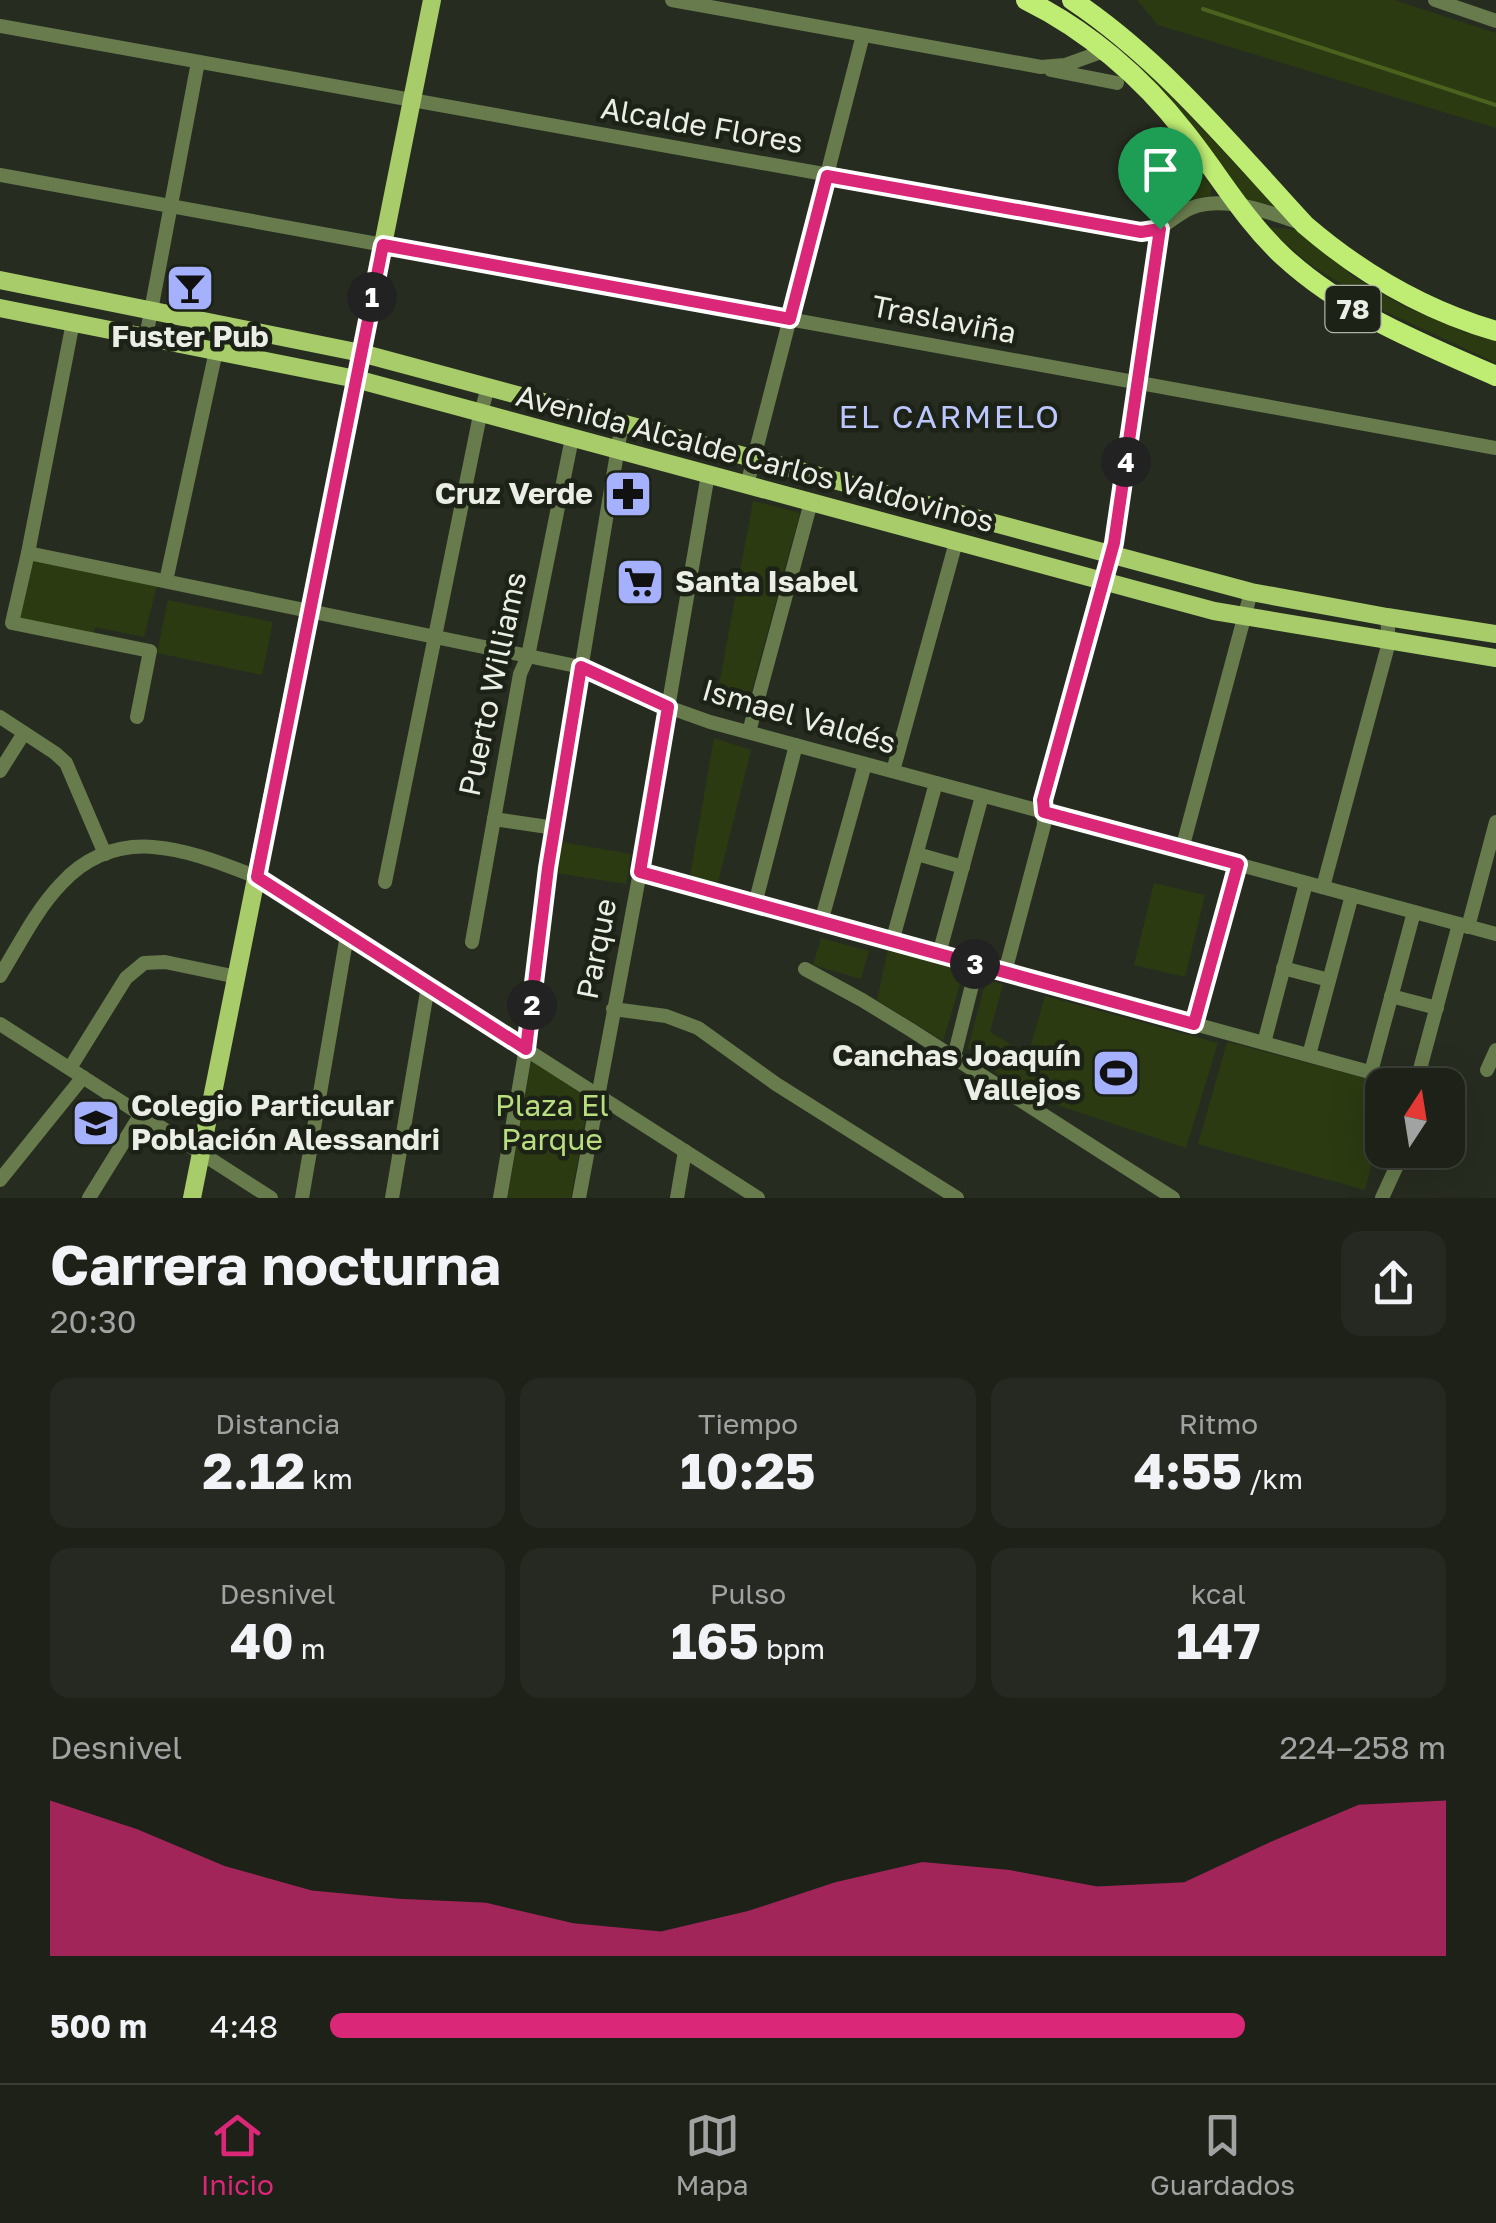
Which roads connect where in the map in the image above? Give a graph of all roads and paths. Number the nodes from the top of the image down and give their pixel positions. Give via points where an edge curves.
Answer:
1 (432, 0) edge
2 (672, 0) edge
3 (1026, 0) edge
4 (1072, 0) edge
5 (1435, 0) edge
6 (1496, 20) edge
7 (0, 26) edge
8 (863, 35) junction
9 (1104, 50) junction
10 (198, 62) junction
11 (1040, 68) junction
12 (1117, 83) dead end
13 (412, 102) junction
14 (1172, 153) dead end
15 (0, 175) edge
16 (827, 176) junction
17 (1236, 204) junction
18 (171, 206) junction
19 (1306, 225) junction
20 (1160, 229) junction
21 (383, 245) junction
22 (0, 280) edge
23 (28, 286) junction
24 (54, 291) junction
25 (0, 308) edge
26 (152, 310) junction
27 (23, 312) junction
28 (51, 318) junction
29 (790, 319) junction
30 (72, 322) junction
31 (242, 329) junction
32 (1496, 331) edge
33 (262, 333) junction
34 (146, 337) junction
35 (224, 353) junction
36 (361, 353) junction
37 (261, 360) junction
38 (1496, 376) edge
39 (356, 379) junction
40 (1138, 384) junction
41 (488, 387) junction
42 (480, 413) junction
43 (622, 423) junction
44 (572, 438) junction
45 (1496, 448) edge
46 (618, 450) junction
47 (755, 459) junction
48 (708, 474) junction
49 (747, 485) junction
50 (878, 492) junction
51 (811, 502) junction
52 (870, 518) junction
53 (990, 522) junction
54 (956, 542) junction
55 (984, 549) junction
56 (28, 553) junction
57 (1111, 554) junction
58 (166, 581) junction
59 (1102, 581) junction
60 (1251, 592) junction
61 (310, 611) junction
62 (1245, 618) junction
63 (1387, 618) junction
64 (1496, 634) edge
65 (436, 637) junction
66 (1388, 642) junction
67 (528, 656) junction
68 (1496, 658) edge
69 (581, 667) junction
70 (668, 707) junction
71 (0, 717) edge
72 (137, 717) dead end
73 (748, 732) junction
74 (24, 733) junction
75 (796, 745) junction
76 (865, 764) junction
77 (0, 771) edge
78 (893, 771) junction
79 (936, 783) junction
80 (982, 796) junction
81 (1044, 812) junction
82 (494, 819) junction
83 (1496, 822) edge
84 (555, 828) junction
85 (1182, 850) junction
86 (105, 854) junction
87 (916, 854) junction
88 (1238, 864) junction
89 (963, 866) junction
90 (640, 872) junction
91 (257, 877) junction
92 (385, 882) dead end
93 (1306, 883) junction
94 (1323, 888) junction
95 (1352, 895) junction
96 (755, 904) junction
97 (1414, 912) junction
98 (821, 922) junction
99 (1464, 926) junction
100 (347, 934) junction
101 (1496, 934) edge
102 (472, 942) dead end
103 (892, 942) junction
104 (939, 954) junction
105 (977, 965) junction
106 (1284, 968) junction
107 (805, 970) dead end
108 (1005, 972) junction
109 (0, 976) edge
110 (236, 977) junction
111 (1330, 980) junction
112 (428, 986) junction
113 (1391, 996) junction
114 (1436, 1008) junction
115 (613, 1009) junction
116 (0, 1024) edge
117 (1194, 1024) junction
118 (1265, 1037) junction
119 (526, 1049) junction
120 (1496, 1050) edge
121 (1310, 1055) junction
122 (954, 1057) junction
123 (1372, 1068) edge
124 (1420, 1068) edge
125 (1365, 1070) edge
126 (1488, 1070) dead end
127 (76, 1073) junction
128 (596, 1094) junction
129 (140, 1114) junction
130 (685, 1151) junction
131 (201, 1154) junction
132 (1396, 1168) edge
133 (0, 1180) edge
134 (89, 1198) edge
135 (192, 1198) edge
136 (270, 1198) edge
137 (302, 1198) edge
138 (392, 1198) edge
139 (500, 1198) edge
140 (579, 1198) edge
141 (677, 1198) edge
142 (758, 1198) edge
143 (957, 1198) edge
144 (1173, 1198) edge
145 (1382, 1198) edge

1 - 13 main road
2 - 8 street
3 - 9 highway, 78
4 - 19 highway, 78 via 1158,68
5 - 6 street
7 - 10 street
8 - 11 street
8 - 16 street
9 - 11 street
9 - 17 highway, 78 via 1167,110
10 - 13 street
10 - 18 street
11 - 12 street
13 - 16 street, Alcalde Flores
13 - 21 main road
14 - 20 street
15 - 18 street, Traslaviña
16 - 20 street, Alcalde Flores via 1141,232
16 - 29 street
17 - 19 street
17 - 20 street via 1192,208
17 - 38 highway, 78 via 1284,258 1347,305
18 - 21 street, Traslaviña
18 - 26 street
19 - 32 highway, 78 via 1388,286
20 - 40 street
21 - 29 street, Traslaviña
21 - 36 main road
22 - 23 main road, Avenida Alcalde Carlos Valdovinos
23 - 24 main road, Avenida Alcalde Carlos Valdovinos
23 - 27 main road via 34,302
24 - 26 main road, Avenida Alcalde Carlos Valdovinos
24 - 28 main road via 44,304
25 - 27 main road, Avenida Alcalde Carlos Valdovinos
26 - 31 main road, Avenida Alcalde Carlos Valdovinos
26 - 34 street
27 - 28 main road, Avenida Alcalde Carlos Valdovinos
28 - 30 main road, Avenida Alcalde Carlos Valdovinos
29 - 40 street, Traslaviña
29 - 47 street
30 - 34 main road, Avenida Alcalde Carlos Valdovinos
30 - 56 street
31 - 33 main road, Avenida Alcalde Carlos Valdovinos
31 - 35 main road via 245,348
33 - 36 main road, Avenida Alcalde Carlos Valdovinos
33 - 37 main road via 252,349
34 - 35 main road, Avenida Alcalde Carlos Valdovinos
35 - 37 main road, Avenida Alcalde Carlos Valdovinos
35 - 58 street
36 - 39 main road
36 - 41 main road, Avenida Alcalde Carlos Valdovinos
37 - 39 main road, Avenida Alcalde Carlos Valdovinos
39 - 42 main road, Avenida Alcalde Carlos Valdovinos
39 - 61 main road
40 - 45 street, Traslaviña
40 - 57 street
41 - 42 street
41 - 43 main road, Avenida Alcalde Carlos Valdovinos
42 - 44 main road, Avenida Alcalde Carlos Valdovinos
42 - 65 street
43 - 46 street
43 - 47 main road, Avenida Alcalde Carlos Valdovinos
44 - 46 main road, Avenida Alcalde Carlos Valdovinos
44 - 67 street, Puerto Williams
46 - 48 main road, Avenida Alcalde Carlos Valdovinos
46 - 69 street
47 - 49 street
47 - 50 main road, Avenida Alcalde Carlos Valdovinos
48 - 49 main road, Avenida Alcalde Carlos Valdovinos
48 - 70 street, Parque
49 - 51 main road, Avenida Alcalde Carlos Valdovinos
50 - 52 main road
50 - 53 main road, Avenida Alcalde Carlos Valdovinos
51 - 52 main road, Avenida Alcalde Carlos Valdovinos
51 - 73 street
52 - 54 main road, Avenida Alcalde Carlos Valdovinos
53 - 55 main road
53 - 57 main road, Avenida Alcalde Carlos Valdovinos
54 - 55 main road, Avenida Alcalde Carlos Valdovinos
54 - 78 street
55 - 59 main road, Avenida Alcalde Carlos Valdovinos
56 - 58 street, Ismael Valdés
56 - 72 street via 12,623 150,651
57 - 59 street
57 - 60 main road, Avenida Alcalde Carlos Valdovinos
58 - 61 street, Ismael Valdés
59 - 62 main road, Avenida Alcalde Carlos Valdovinos
59 - 81 street
60 - 62 street
60 - 63 main road, Avenida Alcalde Carlos Valdovinos
61 - 65 street, Ismael Valdés
61 - 91 main road
62 - 66 main road, Avenida Alcalde Carlos Valdovinos
62 - 85 street
63 - 64 main road, Avenida Alcalde Carlos Valdovinos
63 - 66 street
65 - 67 street, Ismael Valdés
65 - 92 street
66 - 68 main road, Avenida Alcalde Carlos Valdovinos
66 - 94 street
67 - 69 street, Ismael Valdés
67 - 82 street, Puerto Williams
69 - 70 street, Ismael Valdés
69 - 84 street
70 - 73 street, Ismael Valdés
70 - 90 street, Parque
71 - 74 street
73 - 75 street, Ismael Valdés
74 - 77 street
74 - 86 street via 66,763
75 - 76 street, Ismael Valdés
75 - 96 street
76 - 78 street, Ismael Valdés
76 - 98 street
78 - 79 street, Ismael Valdés
79 - 80 street, Ismael Valdés
79 - 87 street
80 - 81 street, Ismael Valdés
80 - 89 street
81 - 85 street, Ismael Valdés
81 - 108 street
82 - 84 street
82 - 102 street, Puerto Williams
83 - 99 street
84 - 119 street
85 - 88 street, Ismael Valdés
86 - 91 street via 136,846 175,848
86 - 109 street via 60,884
87 - 89 street
87 - 103 street
88 - 93 street, Ismael Valdés
88 - 117 street
89 - 104 street
90 - 96 street
90 - 115 street, Parque
91 - 100 street
91 - 110 main road
93 - 94 street, Ismael Valdés
93 - 106 street
94 - 95 street, Ismael Valdés
95 - 97 street, Ismael Valdés
95 - 111 street
96 - 98 street
97 - 99 street, Ismael Valdés
97 - 113 street
98 - 103 street
99 - 101 street, Ismael Valdés
99 - 114 street
100 - 112 street
100 - 137 street
103 - 104 street
104 - 105 street
105 - 108 street
105 - 122 street
106 - 111 street
106 - 118 street
107 - 122 street
108 - 117 street
110 - 127 street via 144,962 126,978
110 - 131 main road
111 - 121 street
112 - 119 street
112 - 138 street
113 - 114 street
113 - 123 street
114 - 124 street
115 - 128 street, Parque
115 - 143 street via 698,1028
116 - 127 street
117 - 118 street
118 - 121 street
119 - 128 street
119 - 139 street
120 - 126 street
121 - 125 street
122 - 144 street
127 - 129 street
127 - 133 street
128 - 130 street
128 - 140 street, Parque
129 - 131 street
129 - 134 street
130 - 141 street
130 - 142 street
131 - 135 main road
131 - 136 street
132 - 145 street

